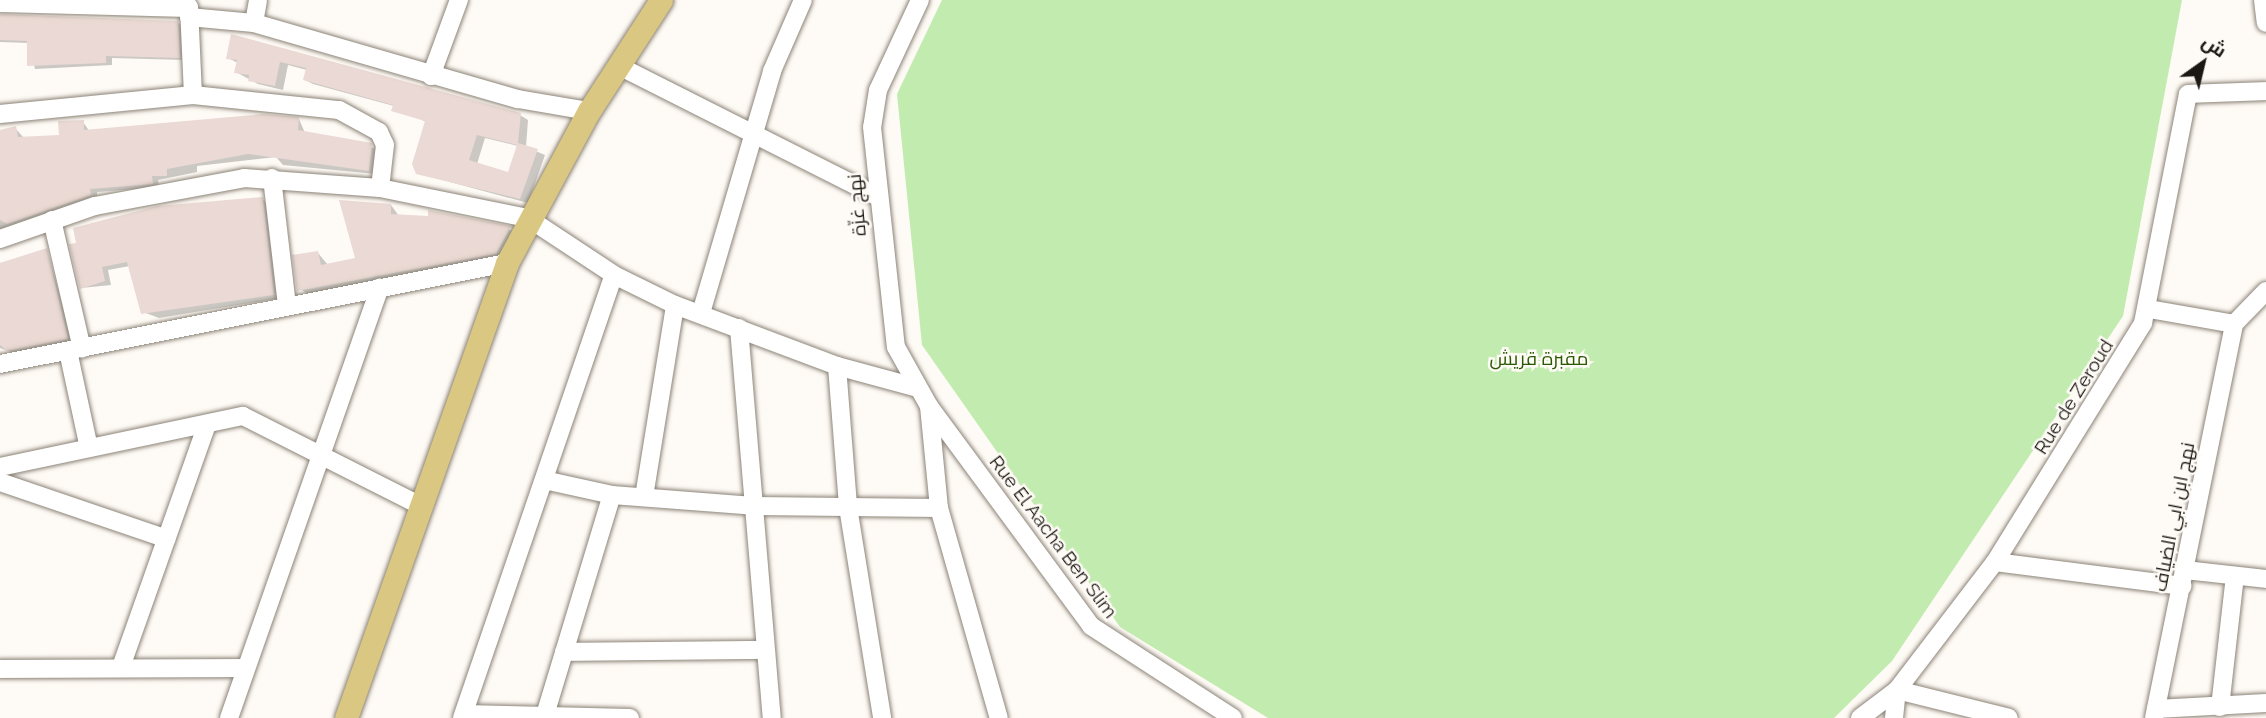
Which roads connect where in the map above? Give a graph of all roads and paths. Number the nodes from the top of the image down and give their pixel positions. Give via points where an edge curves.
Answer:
1 (258, 0) edge
2 (459, 0) edge
3 (661, 0) edge
4 (803, 0) edge
5 (920, 0) edge
6 (2263, 0) edge
7 (0, 3) edge
8 (189, 8) edge
9 (254, 23) junction
10 (2266, 23) edge
11 (619, 66) junction
12 (431, 76) junction
13 (2266, 92) edge
14 (193, 95) junction
15 (589, 111) junction
16 (0, 114) edge
17 (753, 136) junction
18 (272, 178) junction
19 (380, 188) junction
20 (878, 197) junction
21 (528, 218) junction
22 (52, 220) junction
23 (0, 239) edge
24 (507, 263) junction
25 (614, 275) junction
26 (380, 289) junction
27 (2266, 290) edge
28 (675, 304) junction
29 (286, 306) junction
30 (2149, 309) junction
31 (701, 313) junction
32 (2234, 324) junction
33 (739, 328) junction
34 (75, 350) junction
35 (0, 364) edge
36 (837, 366) junction
37 (918, 388) junction
38 (929, 406) junction
39 (206, 427) junction
40 (89, 448) junction
41 (322, 454) junction
42 (0, 467) edge
43 (544, 480) junction
44 (0, 482) edge
45 (612, 495) junction
46 (644, 497) junction
47 (421, 506) junction
48 (754, 506) junction
49 (848, 508) junction
50 (939, 508) junction
51 (167, 539) junction
52 (1995, 562) junction
53 (2235, 576) junction
54 (2183, 578) junction
55 (2266, 579) edge
56 (765, 650) junction
57 (564, 652) junction
58 (121, 667) junction
59 (245, 668) junction
60 (0, 669) edge
61 (1897, 690) junction
62 (2266, 704) edge
63 (2220, 707) junction
64 (2155, 714) edge
65 (545, 715) junction
66 (463, 716) edge
67 (229, 718) edge
68 (346, 718) edge
69 (630, 718) edge
70 (772, 718) edge
71 (882, 718) edge
72 (999, 718) edge
73 (1233, 718) edge
74 (1860, 718) edge
75 (1894, 718) edge
76 (2009, 718) edge

1 - 9 street
2 - 12 street
3 - 11 main road
4 - 17 street
5 - 20 street, نهج غزّة via 873,110
6 - 10 street
7 - 8 street
8 - 9 street
8 - 14 street
9 - 12 street
11 - 15 main road
11 - 17 street
12 - 15 street
13 - 30 street, Rue de Zeroud via 2196,92 2185,101
14 - 16 street
14 - 19 street via 355,115 379,132 385,145
15 - 21 main road
17 - 20 street
17 - 31 street
18 - 19 street
18 - 22 street via 95,206
18 - 29 street
19 - 21 street
20 - 37 street, نهج غزّة via 889,313 897,347
21 - 24 main road
21 - 25 street
22 - 23 street
22 - 34 street
24 - 26 street
24 - 47 main road
25 - 28 street
25 - 43 street
26 - 29 street
26 - 41 street
27 - 32 street
28 - 31 street
28 - 46 street
29 - 34 street
30 - 32 street
30 - 52 street, Rue de Zeroud
31 - 33 street
32 - 54 street, نهج ابن ابي الضياف
33 - 36 street
33 - 48 street
34 - 35 street
34 - 40 street
36 - 37 street
36 - 49 street
37 - 38 street, نهج غزّة
38 - 50 street
38 - 73 street, Rue El Aacha Ben Slim via 1091,626
39 - 40 street
39 - 41 street via 243,416
39 - 51 street
40 - 42 street
41 - 47 street
41 - 59 street
43 - 45 street
43 - 66 street
44 - 51 street
45 - 46 street
45 - 57 street
46 - 48 street
47 - 68 main road
48 - 49 street
48 - 56 street
49 - 50 street
49 - 71 street
50 - 72 street
51 - 58 street
52 - 54 street
52 - 61 street, Rue de Zeroud
53 - 54 street
53 - 55 street
53 - 63 street
54 - 64 street, نهج ابن ابي الضياف
56 - 57 street
56 - 70 street
57 - 65 street
58 - 59 street
58 - 60 street
59 - 67 street
61 - 74 street
61 - 75 street
61 - 76 street
62 - 63 street
63 - 64 street
65 - 66 street
65 - 69 street

